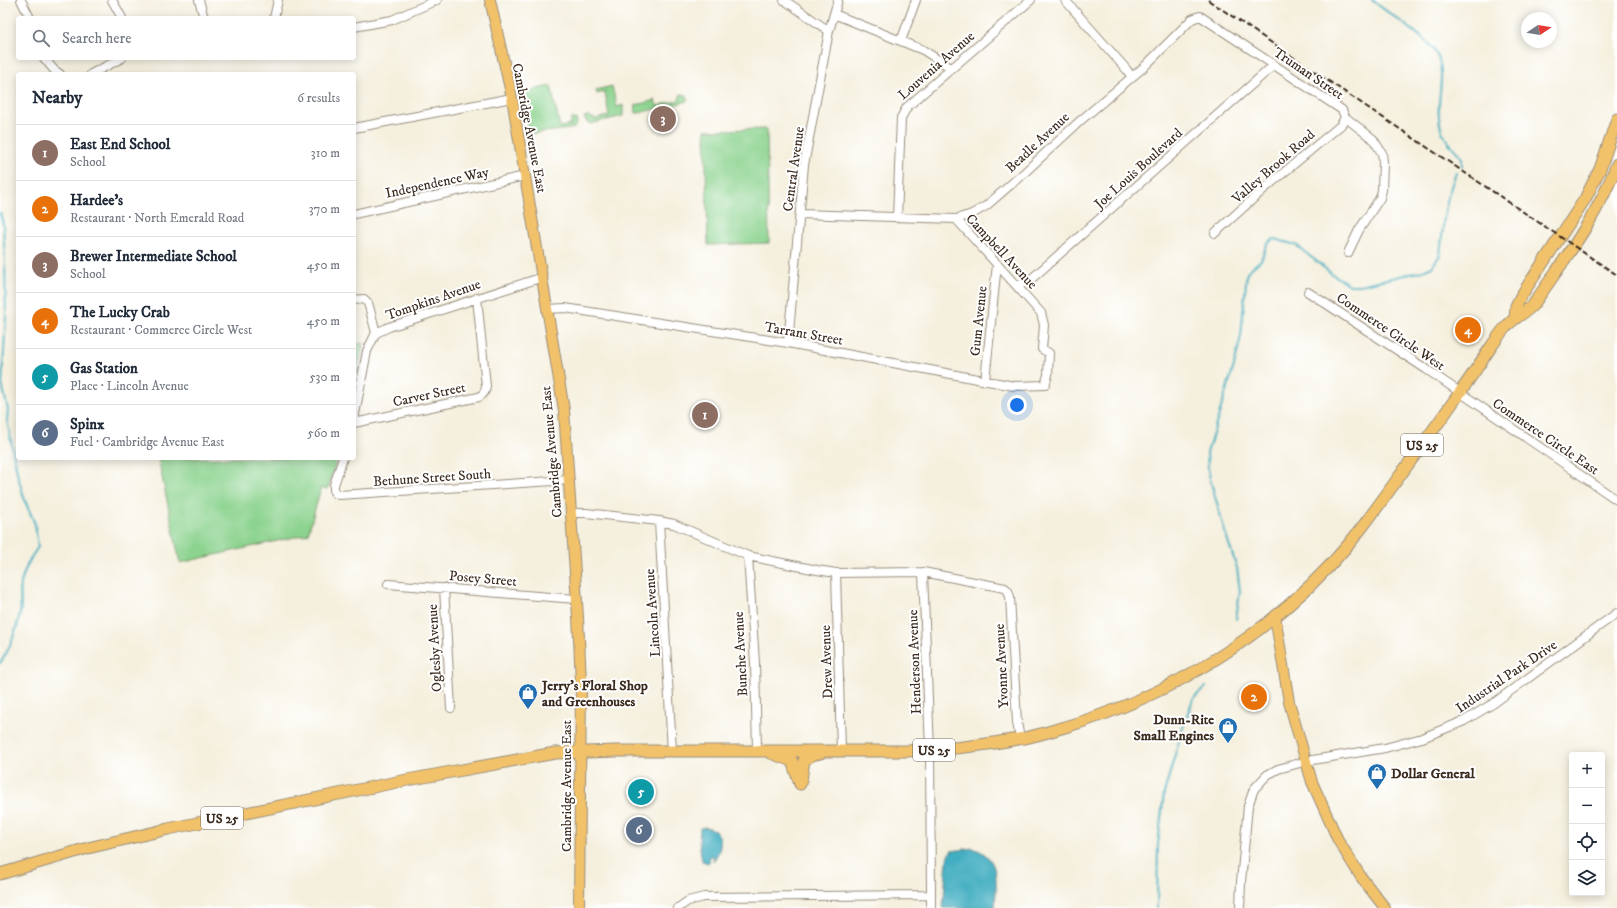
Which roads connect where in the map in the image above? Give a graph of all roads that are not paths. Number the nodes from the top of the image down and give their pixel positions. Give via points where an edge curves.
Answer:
1 (21, 0) edge
2 (112, 0) edge
3 (199, 0) edge
4 (278, 0) edge
5 (437, 0) edge
6 (490, 0) edge
7 (784, 0) edge
8 (838, 0) edge
9 (916, 0) edge
10 (1031, 0) edge
11 (1065, 0) edge
12 (834, 14) junction
13 (29, 16) edge
14 (121, 16) edge
15 (203, 16) edge
16 (274, 16) edge
17 (356, 27) edge
18 (829, 32) junction
19 (901, 41) junction
20 (46, 60) edge
21 (118, 60) edge
22 (1274, 65) junction
23 (952, 68) junction
24 (57, 72) edge
25 (95, 72) edge
26 (1132, 78) junction
27 (512, 98) junction
28 (1345, 117) junction
29 (1617, 119) edge
30 (356, 128) edge
31 (1617, 164) edge
32 (525, 176) junction
33 (1615, 178) edge
34 (356, 214) edge
35 (800, 214) junction
36 (897, 218) junction
37 (956, 219) junction
38 (1215, 233) dead end
39 (1348, 253) dead end
40 (997, 264) junction
41 (543, 277) junction
42 (1017, 286) junction
43 (1308, 292) dead end
44 (477, 298) junction
45 (356, 300) edge
46 (547, 309) junction
47 (1515, 318) junction
48 (376, 333) junction
49 (788, 343) junction
50 (1048, 375) joint
51 (985, 381) junction
52 (1460, 393) junction
53 (356, 409) edge
54 (356, 423) edge
55 (341, 460) edge
56 (569, 480) junction
57 (1617, 500) edge
58 (571, 513) junction
59 (659, 521) junction
60 (748, 556) junction
61 (923, 572) junction
62 (836, 573) junction
63 (388, 584) dead end
64 (444, 588) junction
65 (576, 599) junction
66 (1617, 613) edge
67 (1275, 616) junction
68 (450, 708) dead end
69 (1020, 739) junction
70 (758, 750) junction
71 (839, 750) junction
72 (930, 750) junction
73 (672, 751) junction
74 (581, 752) junction
75 (1307, 761) junction
76 (0, 874) edge
77 (931, 895) junction
78 (580, 908) edge
79 (678, 908) edge
80 (931, 908) edge
81 (1240, 908) edge
82 (1385, 908) edge

1 - 13 street
2 - 14 street
3 - 15 street
4 - 16 street
5 - 17 street via 392,20
6 - 27 main road, Cambridge Avenue East
7 - 18 street
8 - 12 street, Central Avenue
9 - 19 street
10 - 23 street, Louvenia Avenue
11 - 26 street
12 - 18 street, Central Avenue
12 - 19 street
18 - 35 street, Central Avenue via 804,165
19 - 23 street via 928,52
20 - 24 street
21 - 25 street
22 - 26 street, Truman Street via 1203,17 1197,16
22 - 28 street, Truman Street via 1342,110
22 - 42 street, Joe Louis Boulevard via 1030,281
23 - 36 street, Louvenia Avenue via 903,112
26 - 37 street, Beadle Avenue via 986,206
27 - 30 street
27 - 32 main road, Cambridge Avenue East
28 - 38 street, Valley Brook Road via 1341,124
28 - 39 street, Truman Street via 1373,139 1382,153 1383,162 1380,198
29 - 47 highway via 1600,169 1585,199 1521,296 1516,306
31 - 33 highway, US 25
32 - 34 street, Independence Way
32 - 41 main road, Cambridge Avenue East
33 - 47 highway, US 25 via 1570,252 1532,305
35 - 36 street, Campbell Avenue
35 - 49 street, Central Avenue
36 - 37 street, Campbell Avenue
37 - 40 street, Campbell Avenue
40 - 42 street, Campbell Avenue
40 - 51 street, Gum Avenue
41 - 44 street, Tompkins Avenue
41 - 46 main road, Cambridge Avenue East
42 - 50 street, Campbell Avenue via 1043,317 1042,349 1049,353
43 - 52 street, Commerce Circle West
44 - 48 street, Tompkins Avenue
44 - 54 street, Carver Street via 486,386 482,395
45 - 48 street, Tompkins Avenue via 364,299 368,303
46 - 49 street, Tarrant Street via 565,308
46 - 56 main road, Cambridge Avenue East via 564,410
47 - 52 highway, US 25 via 1505,327
48 - 53 street via 368,351
49 - 51 street, Tarrant Street
50 - 51 street, Tarrant Street via 1045,385 1014,386
52 - 57 street, Commerce Circle East
52 - 67 highway, US 25 via 1348,545
55 - 56 street, Bethune Street South via 334,489 339,496
56 - 58 main road, Cambridge Avenue East
58 - 59 street
58 - 65 main road, Cambridge Avenue East
59 - 60 street via 686,528
59 - 73 street, Lincoln Avenue
60 - 62 street
60 - 70 street, Bunche Avenue
61 - 62 street
61 - 69 street, Yvonne Avenue via 1001,587 1008,591
61 - 72 street, Henderson Avenue
62 - 71 street, Drew Avenue
63 - 64 street, Posey Street
64 - 65 street, Posey Street
64 - 68 street, Oglesby Avenue
65 - 74 main road, Cambridge Avenue East
66 - 75 street, Industrial Park Drive via 1494,703 1464,721 1406,743
67 - 69 highway, US 25 via 1216,659 1148,696 1078,723
67 - 75 main road via 1289,702
69 - 72 highway, US 25
70 - 71 highway, US 25
70 - 71 highway via 792,761 800,784 804,760 812,755
70 - 73 highway, US 25
71 - 72 highway, US 25
72 - 77 street, Henderson Avenue
73 - 74 highway, US 25
74 - 76 highway, US 25 via 555,753 402,781 168,829 88,848
74 - 78 main road, Cambridge Avenue East
75 - 81 street, Industrial Park Drive via 1278,769 1267,775 1258,783 1251,795
75 - 82 main road via 1312,782 1338,840 1361,877
77 - 79 street via 704,897 688,901
77 - 80 street, Henderson Avenue

